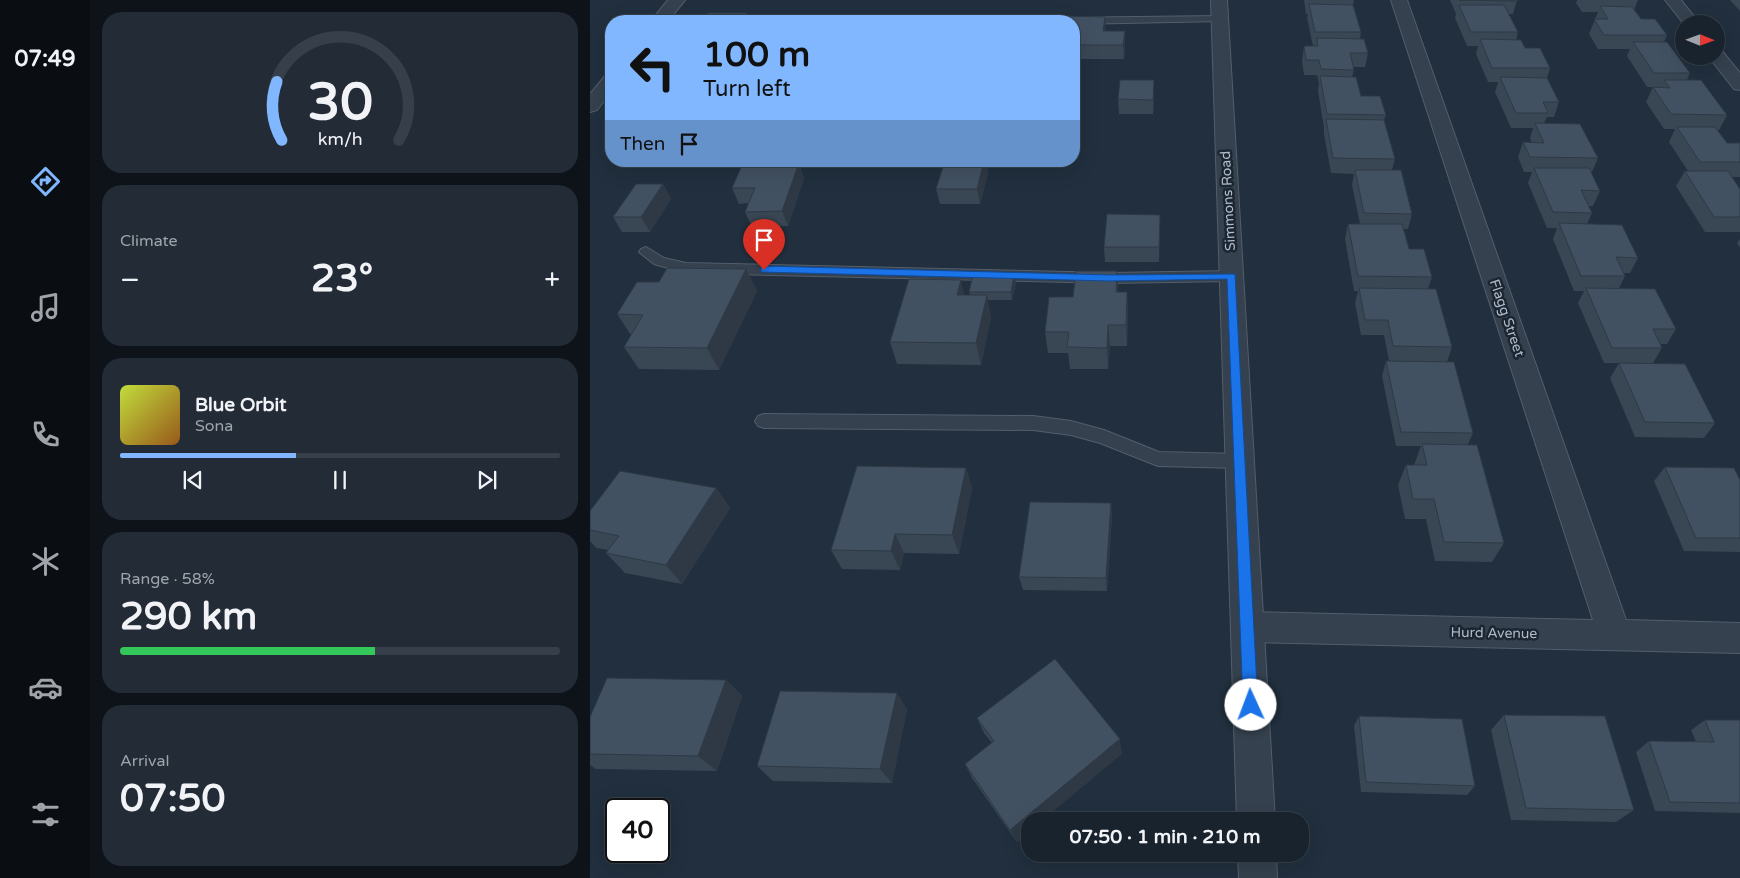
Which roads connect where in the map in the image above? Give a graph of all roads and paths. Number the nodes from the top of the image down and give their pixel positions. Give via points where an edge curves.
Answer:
1 (677, 0) edge
2 (1399, 0) edge
3 (1673, 0) edge
4 (1220, 9) edge
5 (664, 15) edge
6 (1685, 15) edge
7 (1080, 19) edge
8 (1724, 65) edge
9 (1740, 85) edge
10 (605, 87) edge
11 (590, 106) edge
12 (646, 252) dead end
13 (1232, 276) junction
14 (764, 421) dead end
15 (1240, 461) junction
16 (1247, 627) junction
17 (1615, 636) junction
18 (1740, 638) edge
19 (1256, 812) edge
20 (1257, 862) edge
21 (1258, 878) edge

1 - 5 street
2 - 17 street, Flagg Street
3 - 6 street
4 - 7 lane
4 - 13 street, Simmons Road
8 - 9 street
10 - 11 street
12 - 13 lane via 660,261 686,268 1110,278
13 - 15 street, Simmons Road
14 - 15 lane via 1033,423 1071,428 1158,459
15 - 16 street, Simmons Road
16 - 17 street, Hurd Avenue
16 - 19 street, Simmons Road
17 - 18 street, Hurd Avenue
20 - 21 street

